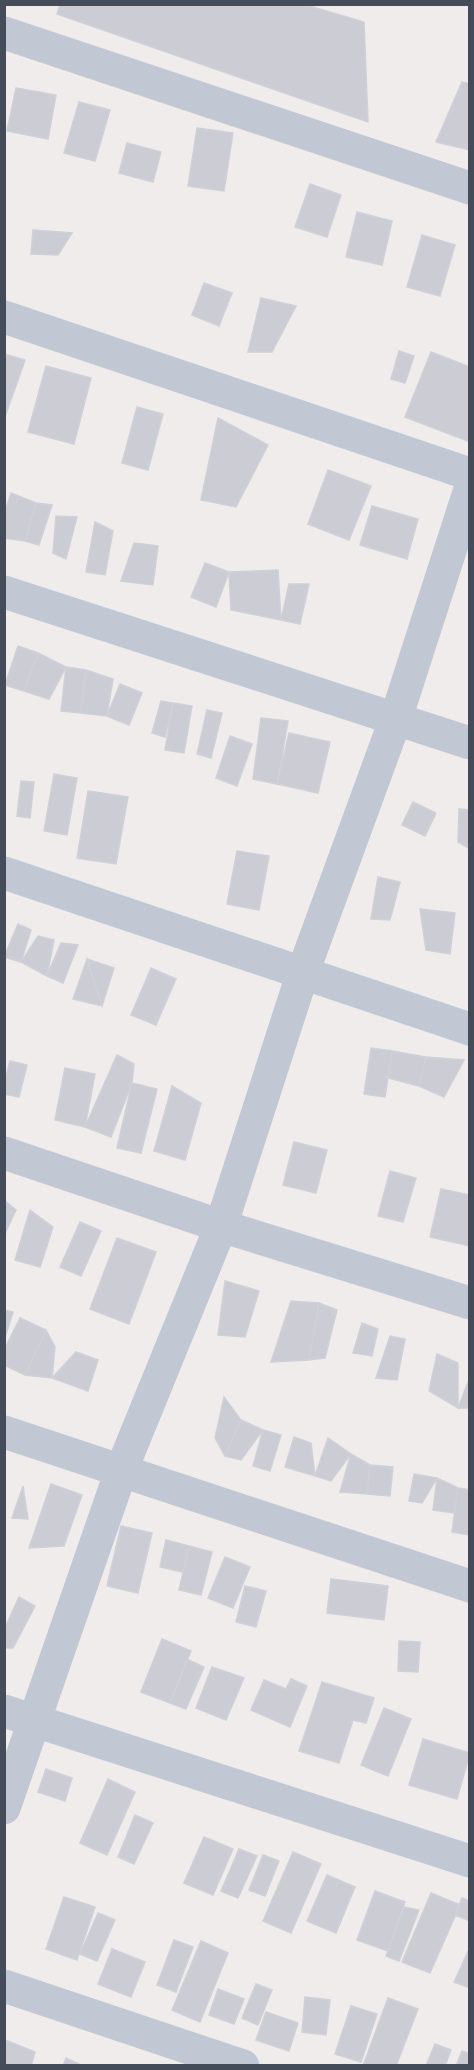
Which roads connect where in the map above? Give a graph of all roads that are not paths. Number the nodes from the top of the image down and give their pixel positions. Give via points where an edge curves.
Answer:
1 (4, 33) edge
2 (470, 188) edge
3 (4, 317) edge
4 (470, 474) edge
5 (470, 489) edge
6 (4, 592) edge
7 (396, 718) junction
8 (470, 743) edge
9 (4, 873) edge
10 (303, 972) junction
11 (470, 1029) edge
12 (4, 1153) edge
13 (221, 1226) junction
14 (470, 1303) edge
15 (4, 1432) edge
16 (121, 1471) junction
17 (470, 1586) edge
18 (4, 1711) edge
19 (35, 1721) junction
20 (4, 1808) edge
21 (470, 1861) edge
22 (4, 1986) edge
23 (243, 2066) edge

1 - 2 street
3 - 4 street
5 - 7 street
6 - 7 street
7 - 8 street
7 - 10 street
9 - 10 street
10 - 11 street
10 - 13 street
12 - 13 street
13 - 14 street
13 - 16 street
15 - 16 street
16 - 17 street
16 - 19 street
18 - 19 street
19 - 20 street
19 - 21 street
22 - 23 street

